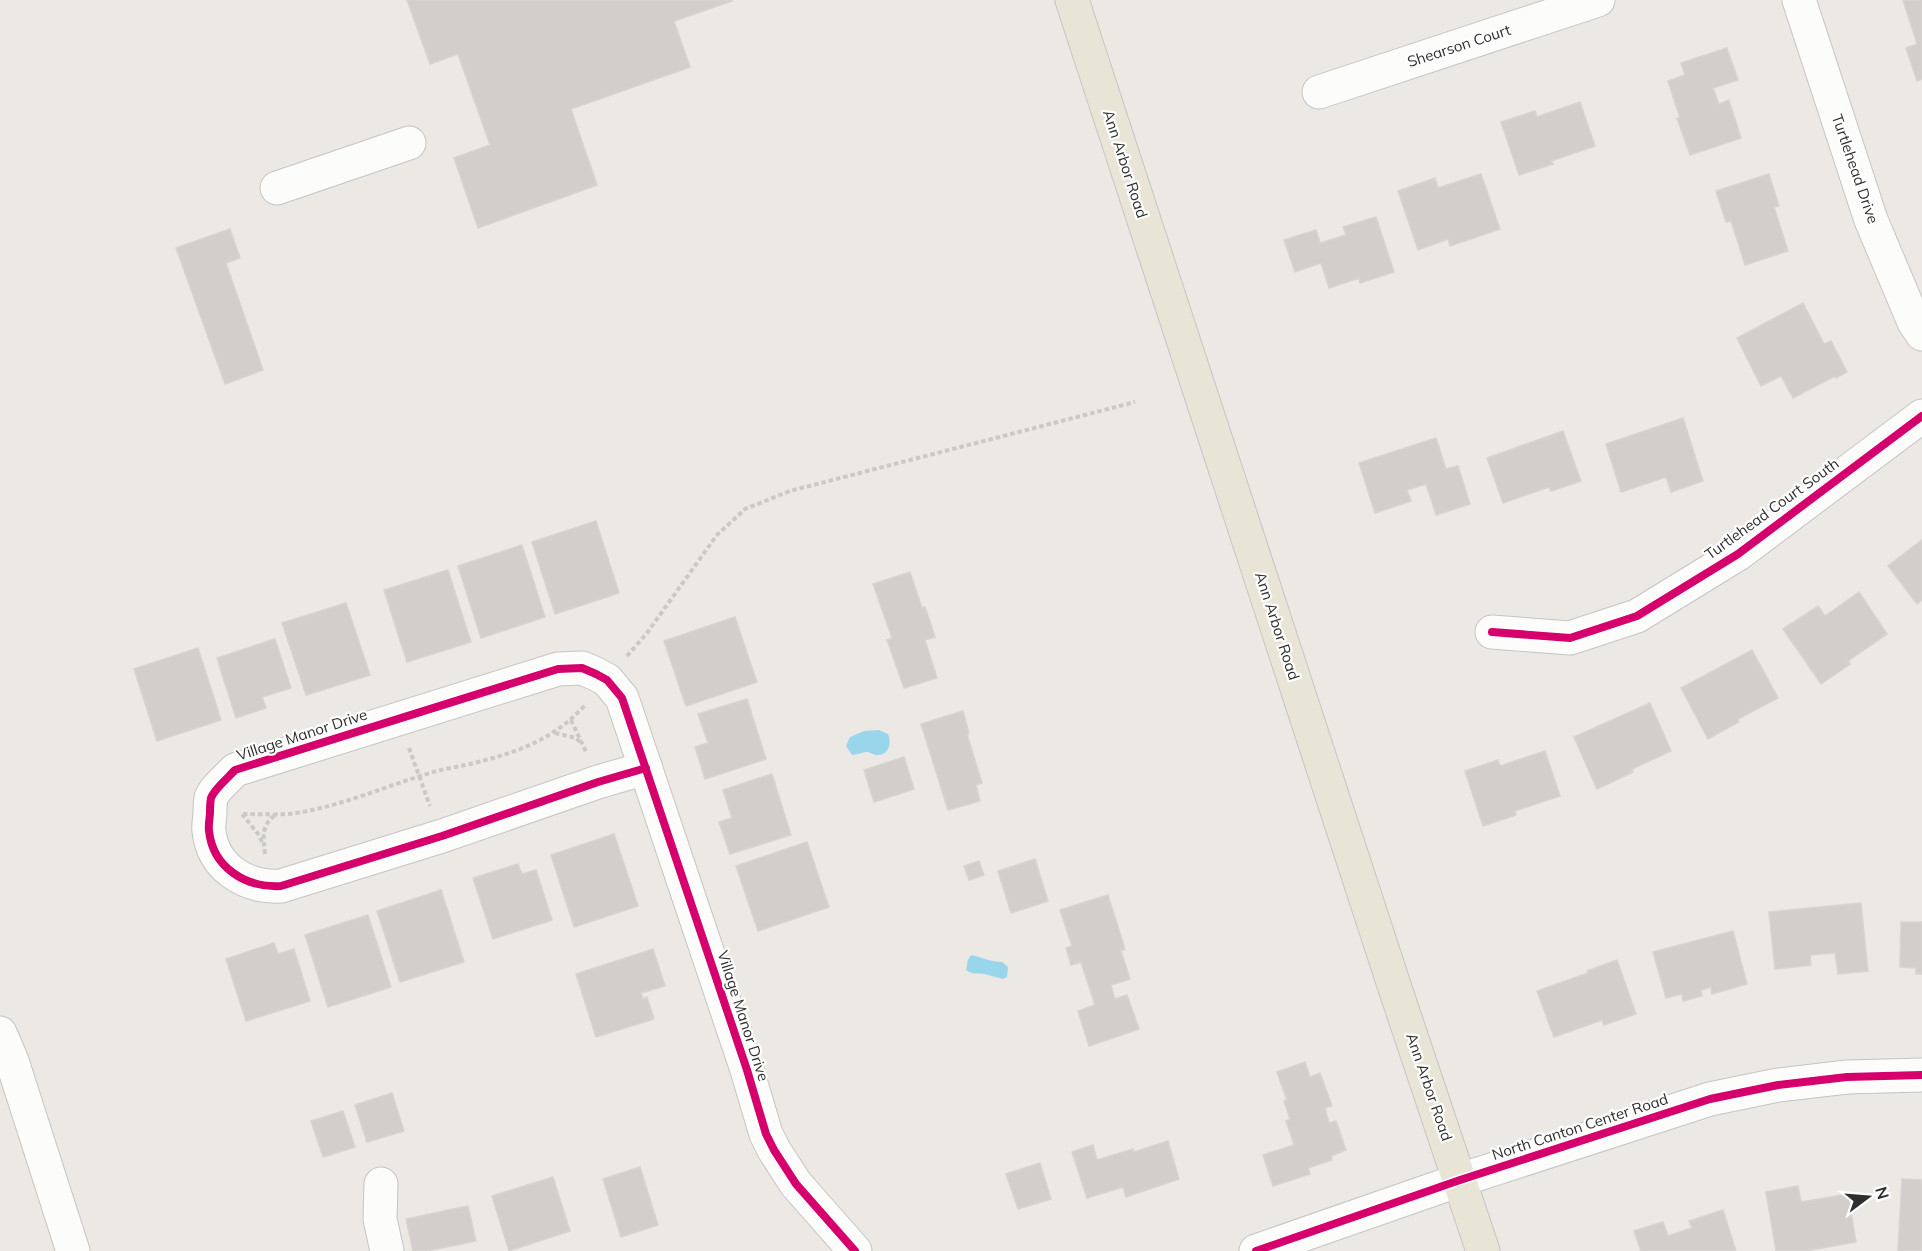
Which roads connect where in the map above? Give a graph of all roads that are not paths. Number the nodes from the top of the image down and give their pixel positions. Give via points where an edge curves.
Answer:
1 (1072, 0) edge
2 (1598, 0) edge
3 (1799, 0) edge
4 (1319, 92) dead end
5 (409, 143) dead end
6 (276, 188) dead end
7 (1922, 334) edge
8 (1922, 416) edge
9 (1492, 632) dead end
10 (646, 768) junction
11 (0, 1033) edge
12 (1922, 1075) edge
13 (1460, 1180) junction
14 (381, 1184) dead end
15 (72, 1251) edge
16 (387, 1251) edge
17 (855, 1251) edge
18 (1256, 1251) edge
19 (1483, 1251) edge

1 - 13 main road, Ann Arbor Road
2 - 4 street, Shearson Court
3 - 7 street, Turtlehead Drive via 1871,220
5 - 6 street
8 - 9 street, Turtlehead Court South via 1738,554 1637,616 1570,638
10 - 10 street, Village Manor Drive via 615,688 596,674 569,667 235,770 211,796 209,830 220,861 232,873 247,882 281,886
10 - 17 street, Village Manor Drive via 766,1134 796,1185
11 - 15 street
12 - 13 street, North Canton Center Road via 1847,1077 1778,1085 1710,1099
13 - 18 street, North Canton Center Road
13 - 19 main road, Ann Arbor Road
14 - 16 street via 380,1219

